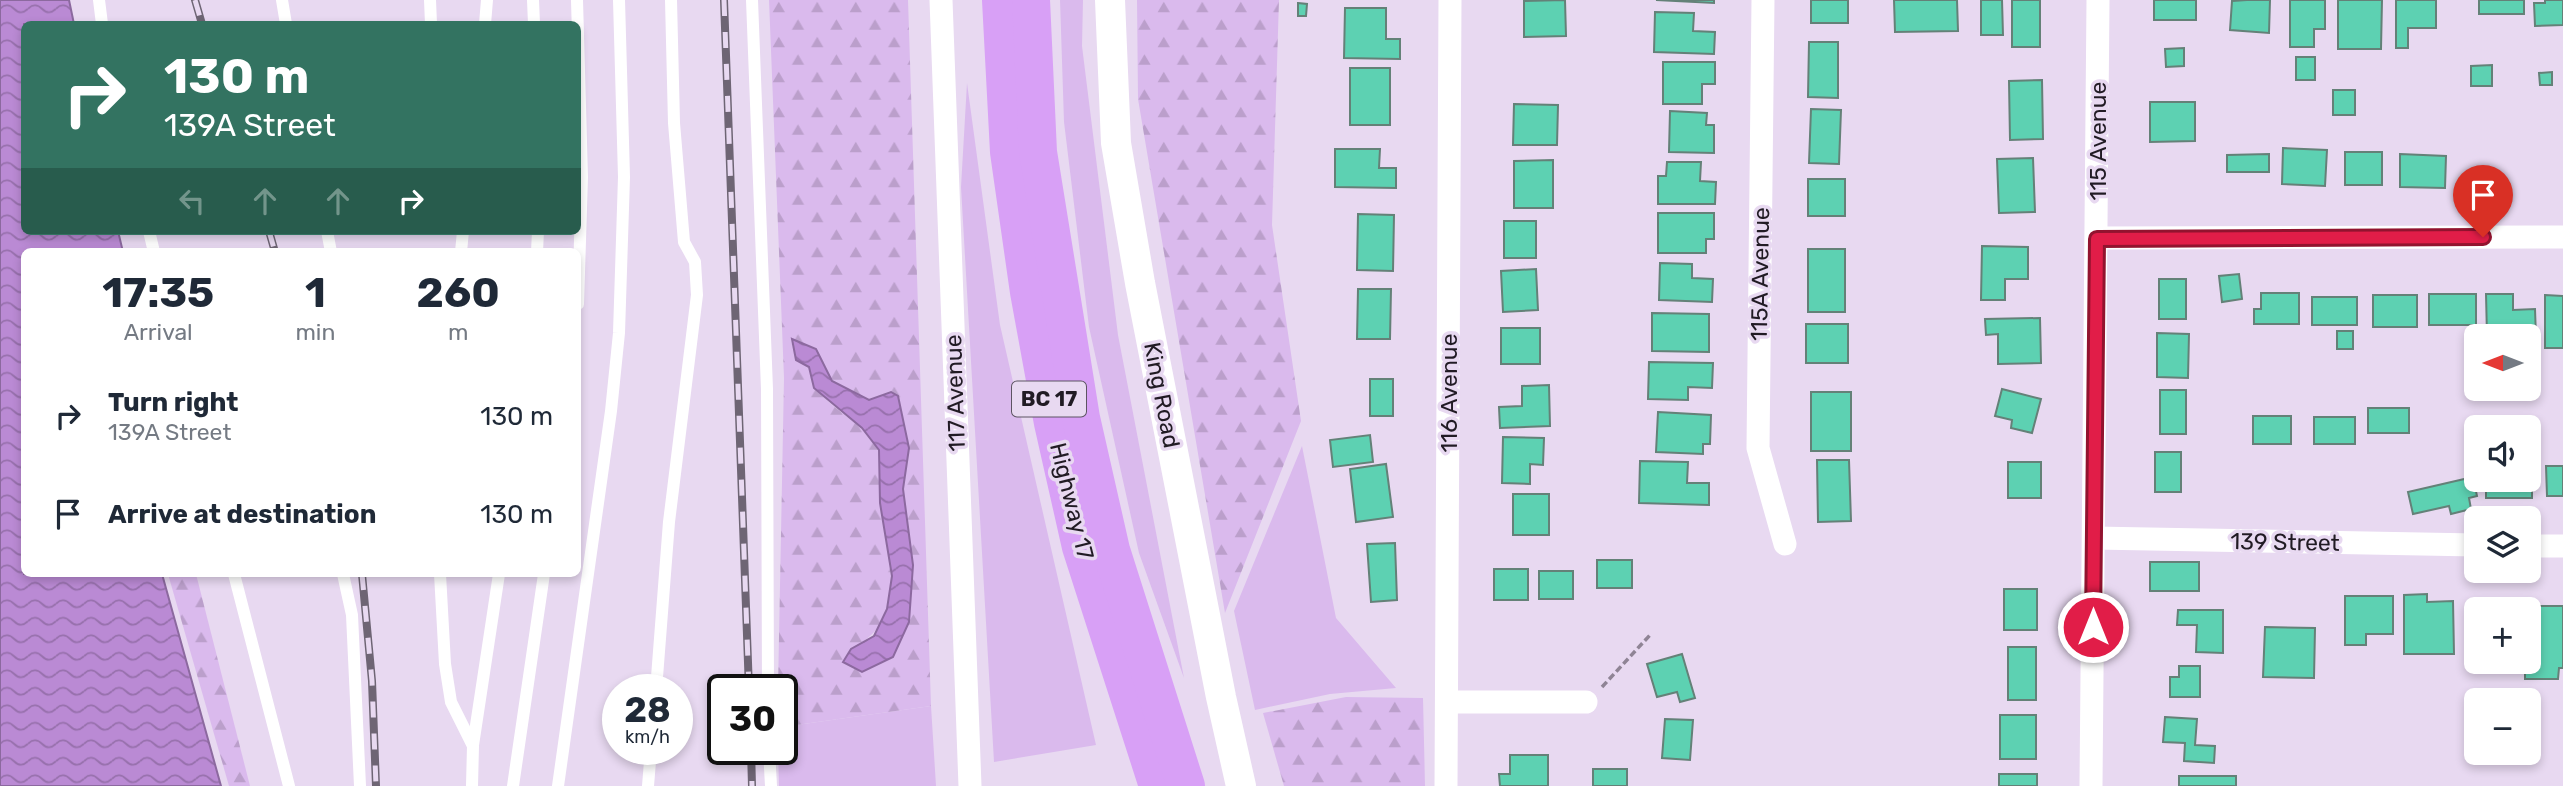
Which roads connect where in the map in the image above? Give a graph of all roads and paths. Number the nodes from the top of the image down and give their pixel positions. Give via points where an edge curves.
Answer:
1 (99, 0) edge
2 (282, 0) edge
3 (430, 0) edge
4 (487, 0) edge
5 (533, 0) edge
6 (577, 0) edge
7 (619, 0) edge
8 (671, 0) edge
9 (752, 0) edge
10 (941, 0) edge
11 (1001, 0) edge
12 (1031, 0) edge
13 (1110, 0) edge
14 (1450, 0) edge
15 (1763, 0) edge
16 (2098, 0) edge
17 (102, 21) edge
18 (286, 21) edge
19 (431, 21) edge
20 (485, 21) edge
21 (534, 21) edge
22 (578, 21) edge
23 (581, 142) edge
24 (581, 209) edge
25 (2563, 237) edge
26 (2097, 239) junction
27 (2094, 538) junction
28 (1785, 544) dead end
29 (2464, 545) edge
30 (2541, 546) edge
31 (2563, 547) edge
32 (235, 577) edge
33 (344, 577) edge
34 (440, 577) edge
35 (499, 577) edge
36 (544, 577) edge
37 (1650, 635) dead end
38 (657, 674) edge
39 (768, 674) edge
40 (1447, 702) junction
41 (1586, 702) joint
42 (473, 746) junction
43 (650, 765) edge
44 (770, 765) edge
45 (289, 786) edge
46 (360, 786) edge
47 (472, 786) edge
48 (513, 786) edge
49 (558, 786) edge
50 (648, 786) edge
51 (771, 786) edge
52 (970, 786) edge
53 (1158, 786) edge
54 (1186, 786) edge
55 (1241, 786) edge
56 (1446, 786) edge
57 (2091, 786) edge

1 - 17 lane
2 - 18 lane
3 - 19 lane
4 - 20 lane
5 - 21 lane
6 - 22 lane
7 - 49 lane via 624,177 618,333
8 - 38 lane via 674,123 684,242 695,262 697,295 669,522
9 - 39 lane via 767,389
10 - 52 street, 117 Avenue
11 - 53 highway, Highway 17 / BC 17 via 1009,152 1053,423 1081,547
12 - 54 highway, Highway 17 / BC 17 via 1038,152 1081,418 1111,550
13 - 55 street, King Road via 1118,156
14 - 40 street, 116 Avenue
15 - 28 street, 115A Avenue via 1758,448
16 - 26 street, 115 Avenue
23 - 24 lane
25 - 26 street
26 - 27 street, 115 Avenue
27 - 29 street, 139 Street
27 - 57 street, 115 Avenue
30 - 31 street
32 - 45 lane
33 - 46 lane via 352,615
34 - 42 lane via 451,702
35 - 42 lane
36 - 48 lane
37 - 41 path
40 - 41 street
40 - 56 street, 116 Avenue
42 - 47 lane
43 - 50 lane
44 - 51 lane

